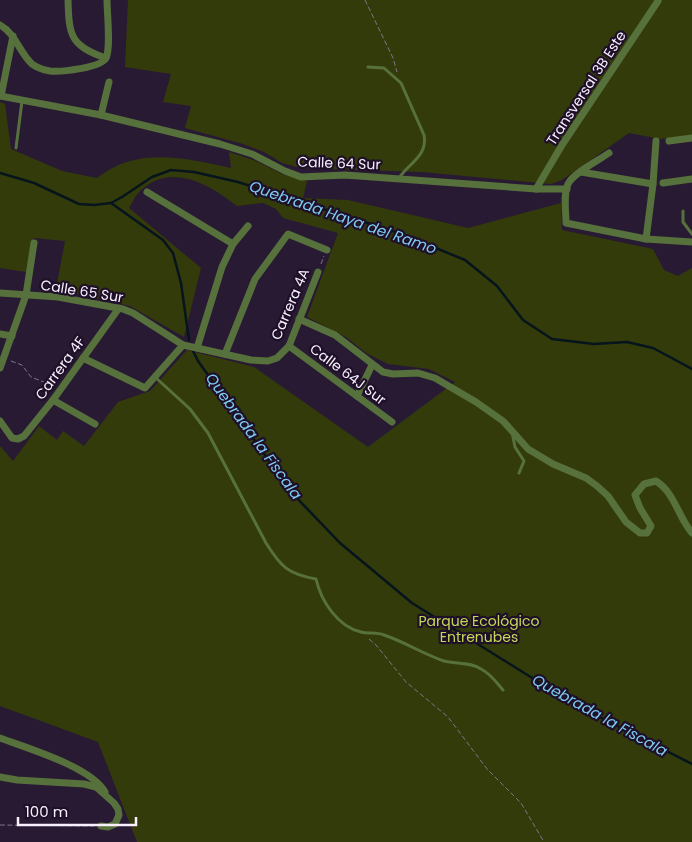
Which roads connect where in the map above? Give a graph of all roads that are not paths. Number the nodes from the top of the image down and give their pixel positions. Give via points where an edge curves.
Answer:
1 (68, 0) edge
2 (107, 0) edge
3 (658, 1) dead end
4 (0, 25) edge
5 (13, 36) junction
6 (106, 58) junction
7 (368, 67) dead end
8 (110, 82) dead end
9 (1, 96) edge
10 (22, 101) junction
11 (101, 115) junction
12 (692, 138) edge
13 (656, 141) dead end
14 (669, 141) dead end
15 (16, 148) dead end
16 (609, 153) dead end
17 (581, 172) junction
18 (399, 178) junction
19 (692, 179) edge
20 (663, 183) dead end
21 (653, 184) junction
22 (536, 189) junction
23 (567, 189) junction
24 (147, 192) dead end
25 (683, 211) dead end
26 (248, 226) dead end
27 (692, 234) edge
28 (646, 239) junction
29 (692, 242) edge
30 (34, 243) dead end
31 (233, 244) junction
32 (327, 250) road end
33 (318, 272) road end
34 (0, 293) edge
35 (26, 295) junction
36 (119, 308) junction
37 (299, 319) junction
38 (0, 334) edge
39 (12, 336) junction
40 (183, 344) junction
41 (289, 346) junction
42 (197, 348) junction
43 (225, 354) junction
44 (84, 358) junction
45 (268, 361) joint
46 (372, 365) junction
47 (0, 368) edge
48 (155, 377) junction
49 (357, 396) junction
50 (54, 400) junction
51 (0, 421) edge
52 (392, 422) dead end
53 (95, 424) dead end
54 (512, 432) junction
55 (519, 473) dead end
56 (692, 533) edge
57 (503, 690) dead end
58 (0, 738) edge
59 (0, 778) edge
60 (107, 796) junction
61 (101, 826) road end

1 - 6 street via 72,37 88,50
2 - 6 street
3 - 22 street, Transversal 3B Este
4 - 5 street
5 - 6 street via 28,59 45,70 100,64
5 - 9 street
7 - 18 lane via 384,68 401,83 424,136 425,143 419,157
8 - 11 street
9 - 10 street, Calle 64 Sur
10 - 11 street, Calle 64 Sur
10 - 15 lane
11 - 18 street, Calle 64 Sur via 220,144 301,177 345,174
12 - 14 street
13 - 21 street
16 - 17 street
17 - 21 street
17 - 23 street via 574,176
18 - 22 street, Calle 64 Sur
19 - 20 street
21 - 28 street
22 - 23 street, Calle 64 Sur
23 - 28 street via 566,223
24 - 31 street
25 - 27 lane via 683,222
26 - 31 street
28 - 29 street
30 - 35 street
31 - 42 street via 222,267
32 - 43 street via 288,234 255,279
33 - 37 street, Carrera 4A
34 - 35 street, Calle 65 Sur
35 - 36 street, Calle 65 Sur
35 - 39 street
36 - 40 street, Calle 65 Sur via 133,313
36 - 44 street, Carrera 4F
37 - 41 street, Carrera 4A
37 - 46 street via 335,336
38 - 39 street
39 - 47 street
40 - 42 street, Calle 65 Sur
40 - 48 street
41 - 45 street, Carrera 4A via 277,358
41 - 49 street, Calle 64J Sur
42 - 43 street, Calle 65 Sur
43 - 45 street, Calle 65 Sur
44 - 48 street via 145,388
44 - 50 street, Carrera 4F
46 - 49 street
46 - 54 street via 383,372 418,373 435,378 497,416
48 - 57 lane via 190,409 208,432 277,561 294,574 316,579 333,613 345,624 361,632 381,634 404,642 446,661 480,667
49 - 52 street, Calle 64J Sur
50 - 51 street, Carrera 4F via 18,440 12,438
50 - 53 street
54 - 55 lane via 515,447 524,462
54 - 56 street via 528,449 597,486 626,522 640,533 648,533 651,526 636,495 644,484 656,481 670,496
58 - 60 street via 61,760 98,783
59 - 60 street via 84,784 96,787
60 - 61 street via 118,808 119,815 115,824

